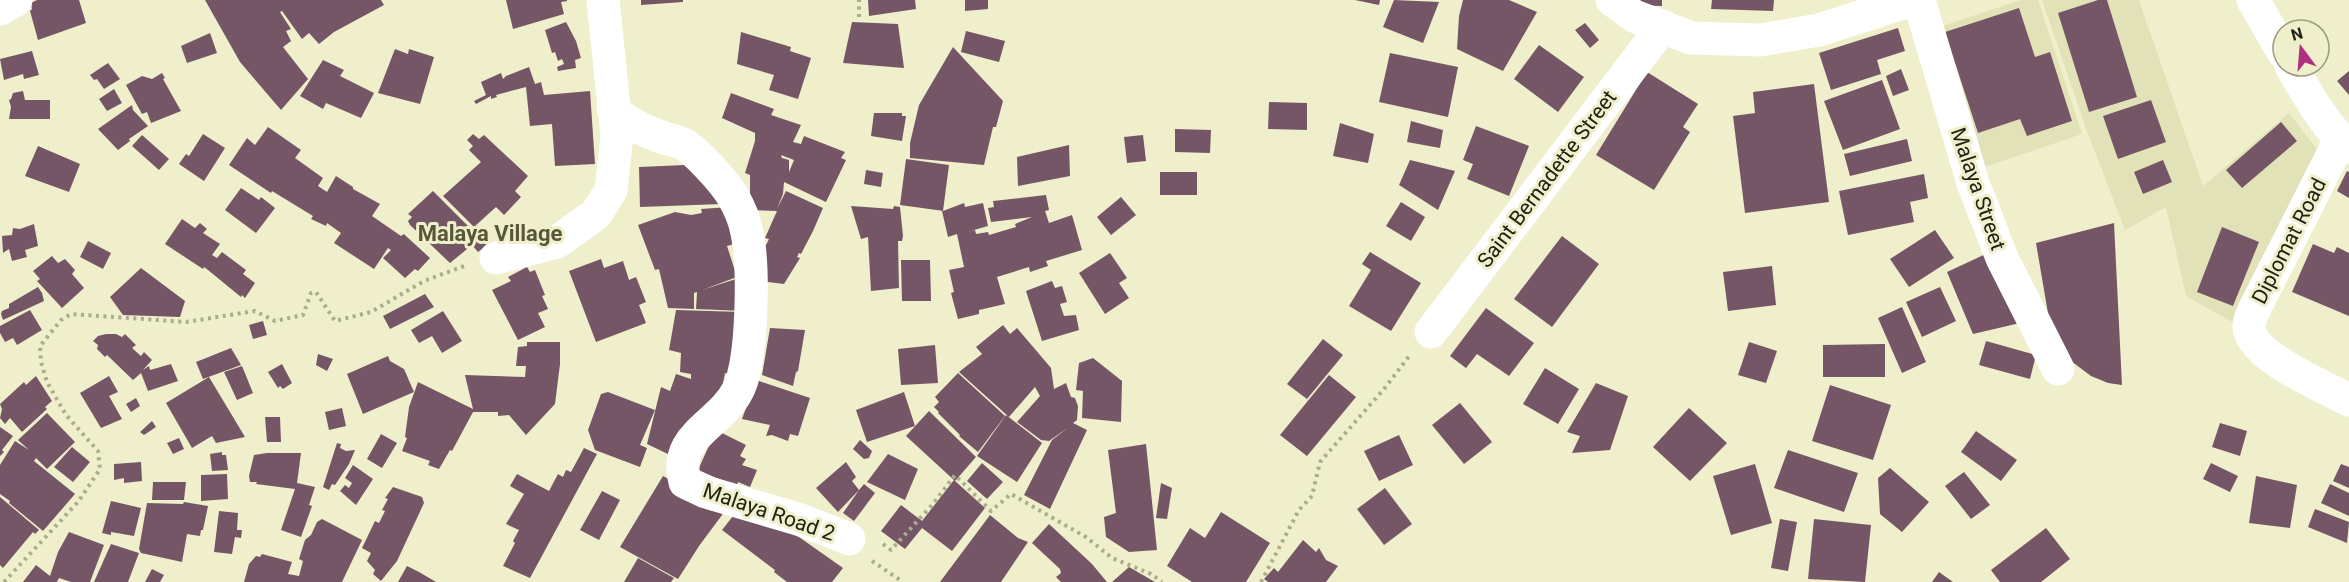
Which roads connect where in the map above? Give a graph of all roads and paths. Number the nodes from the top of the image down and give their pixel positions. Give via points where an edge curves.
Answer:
1 (16, 0) edge
2 (603, 0) edge
3 (859, 0) edge
4 (1612, 0) edge
5 (1912, 0) edge
6 (1919, 0) edge
7 (2253, 0) edge
8 (0, 9) edge
9 (859, 17) dead end
10 (1663, 26) junction
11 (2271, 31) edge
12 (2299, 78) edge
13 (613, 109) junction
14 (2344, 144) edge
15 (496, 258) joint
16 (1431, 332) joint
17 (2058, 369) dead end
18 (2349, 400) edge
19 (863, 545) joint
20 (4, 582) edge
21 (1162, 582) edge
22 (1261, 582) edge

1 - 8 street
2 - 13 street
3 - 9 path
4 - 10 street via 1634,16
5 - 10 street via 1819,30 1761,40 1691,38
6 - 17 street, Malaya Street via 1973,183 2002,258
7 - 11 street
10 - 16 street, Saint Bernadette Street
12 - 14 street, Diplomat Road
13 - 15 street via 617,136 611,190 596,214 556,242
13 - 19 street, Malaya Road 2 via 634,127 685,145 732,194 747,231 752,293 746,366 739,389 727,408 696,435 686,451 681,467 685,482
14 - 18 street, Diplomat Road via 2255,308 2249,326 2254,342 2268,356
15 - 20 path via 450,270 371,312 335,321 316,292 311,293 303,315 275,321 255,311 186,322 71,314 61,320 40,346 41,362 47,382 66,415 98,451 100,469 78,502
16 - 22 path via 1320,462 1312,496 1299,510
19 - 21 path via 883,543 891,550 955,475 992,511 1011,494 1086,537 1112,558

